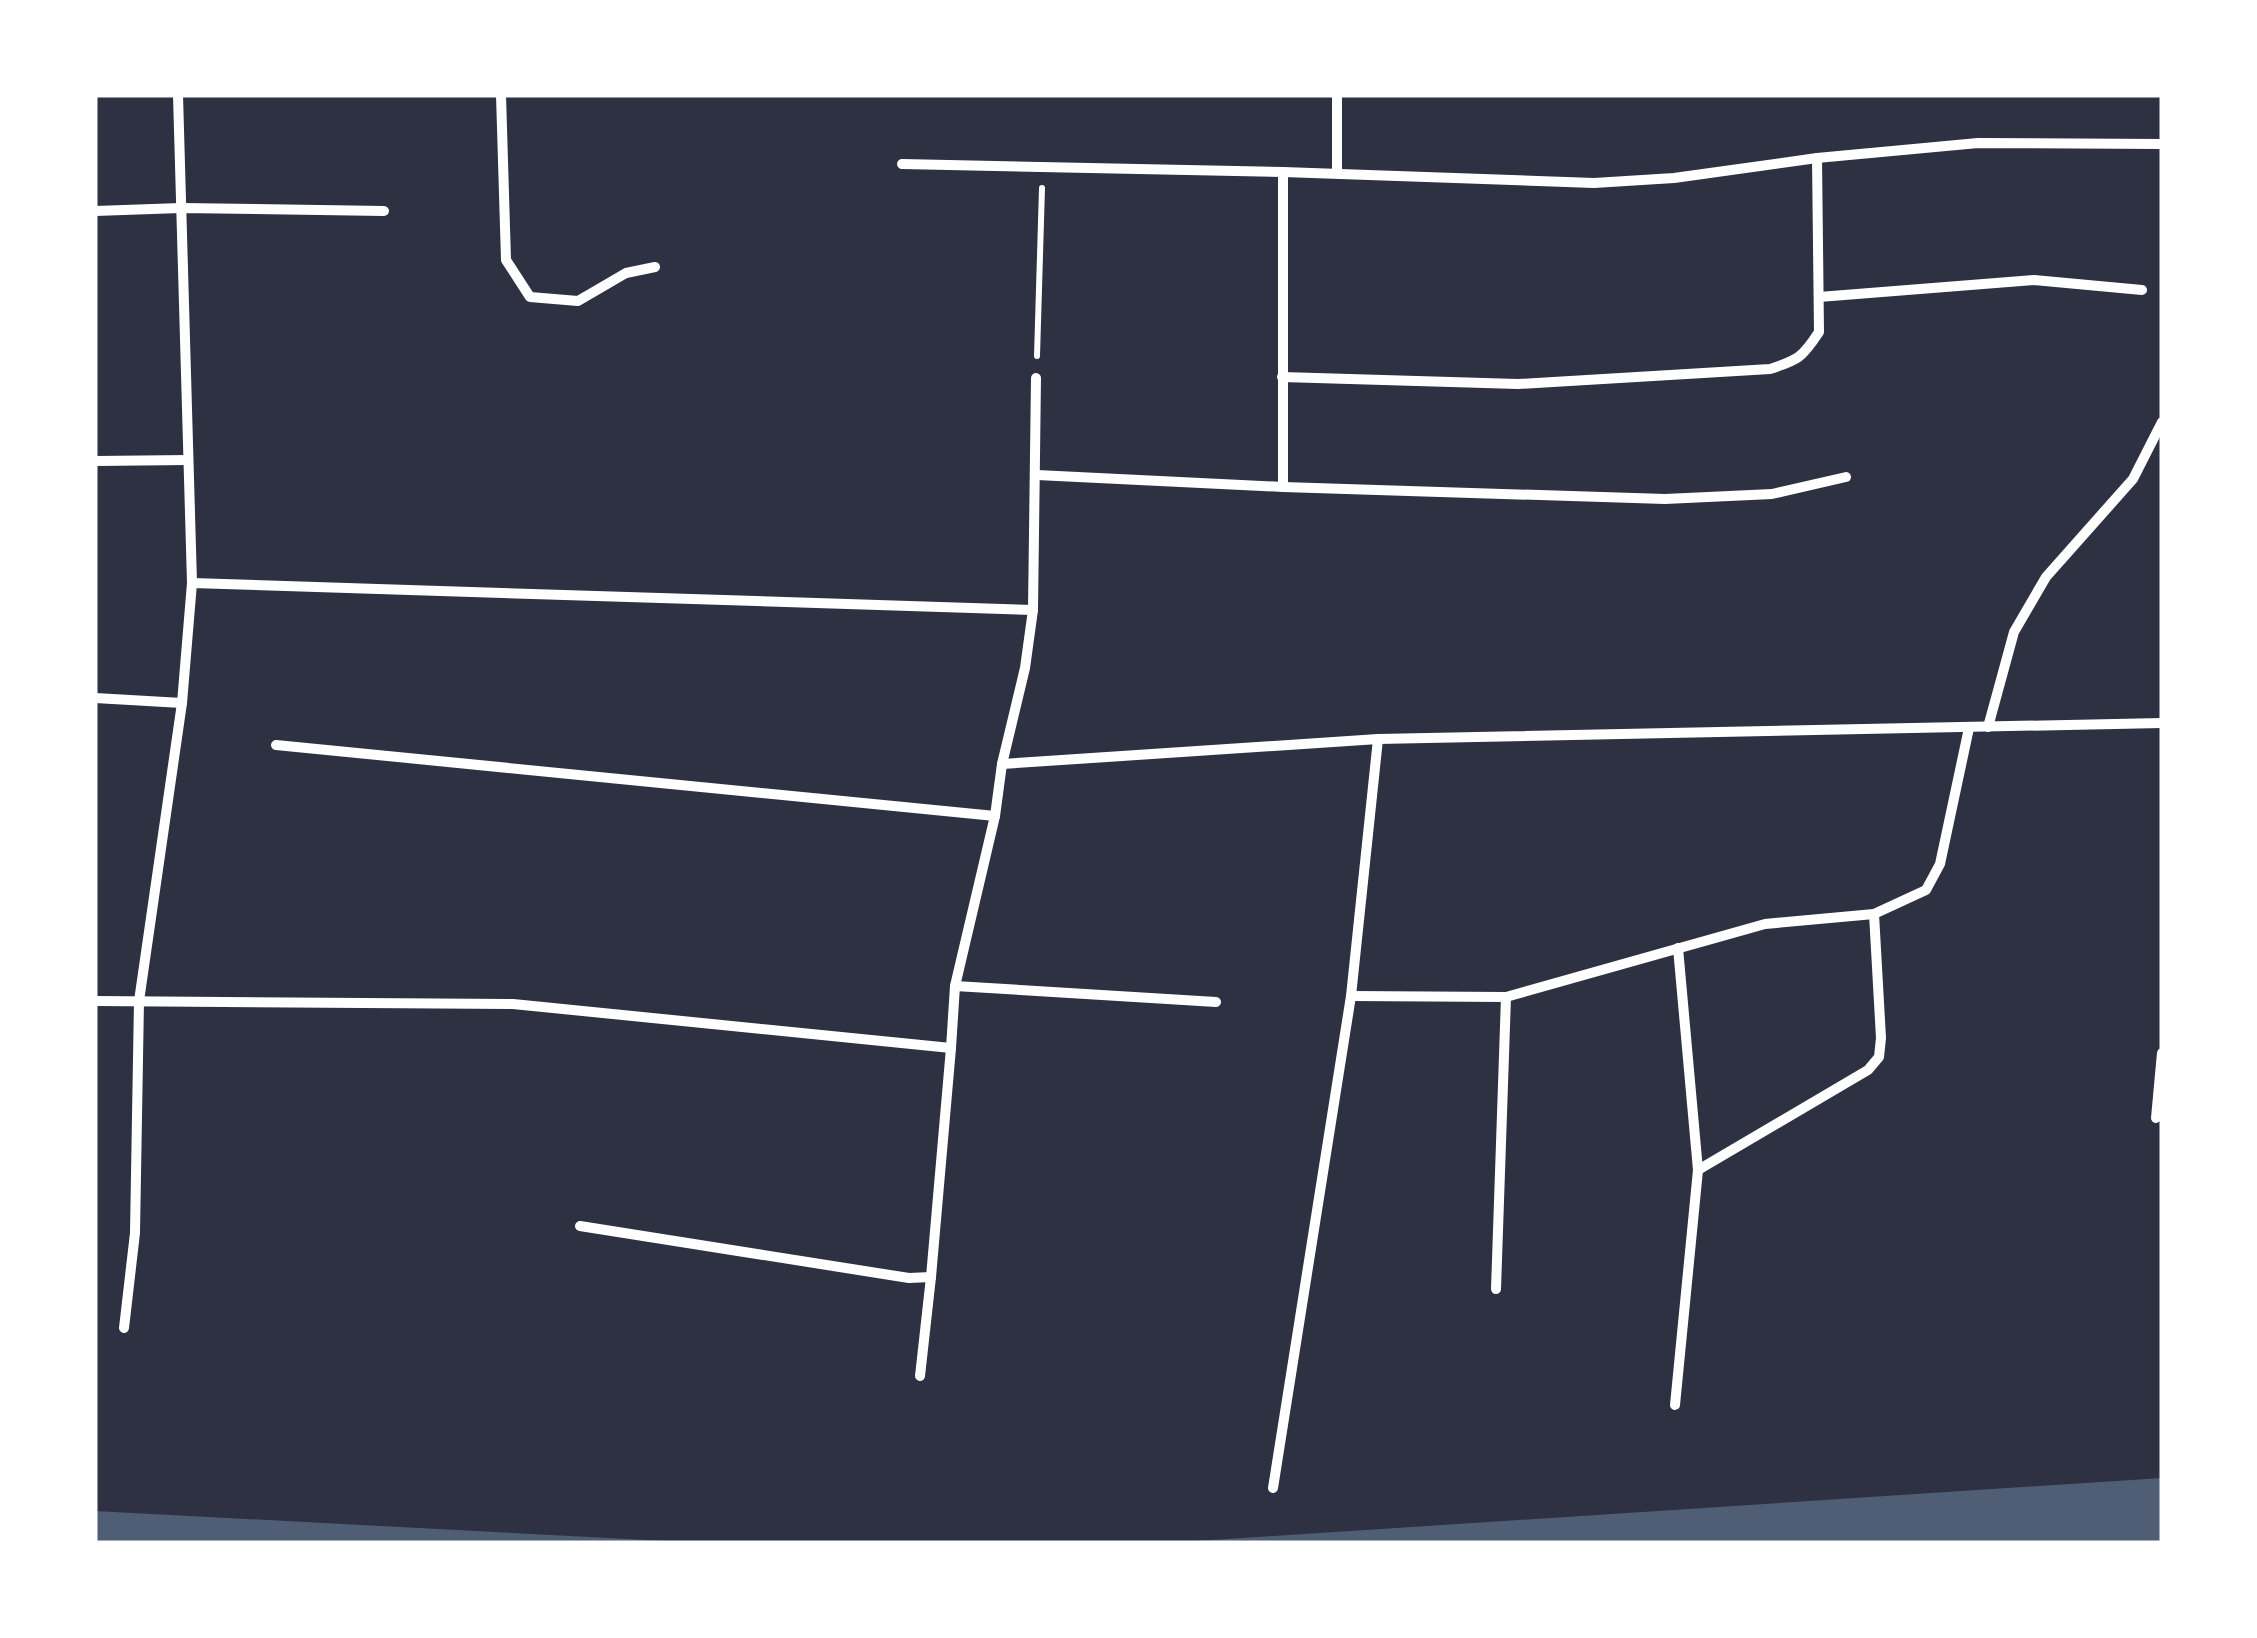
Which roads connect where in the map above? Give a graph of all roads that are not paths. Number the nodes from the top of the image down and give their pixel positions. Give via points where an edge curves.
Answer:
1 (178, 95) edge
2 (502, 95) edge
3 (1337, 95) edge
4 (2162, 144) edge
5 (1818, 158) junction
6 (902, 164) dead end
7 (1282, 172) junction
8 (1337, 173) junction
9 (181, 208) junction
10 (95, 211) edge
11 (384, 211) dead end
12 (654, 267) dead end
13 (2142, 290) dead end
14 (1818, 297) junction
15 (1282, 377) junction
16 (1036, 378) road end
17 (2162, 422) edge
18 (188, 460) junction
19 (95, 461) edge
20 (1036, 475) junction
21 (1846, 478) dead end
22 (1283, 487) junction
23 (192, 582) junction
24 (1034, 610) junction
25 (95, 698) edge
26 (182, 703) junction
27 (2162, 722) edge
28 (1969, 728) junction
29 (1988, 728) junction
30 (1378, 739) junction
31 (276, 745) dead end
32 (1002, 764) junction
33 (995, 816) junction
34 (1874, 914) junction
35 (1678, 948) junction
36 (955, 986) junction
37 (1350, 996) junction
38 (1506, 996) junction
39 (95, 1000) edge
40 (139, 1001) junction
41 (1216, 1002) dead end
42 (951, 1048) junction
43 (2162, 1053) edge
44 (2156, 1118) dead end
45 (1698, 1170) junction
46 (580, 1226) dead end
47 (931, 1278) junction
48 (1496, 1289) dead end
49 (124, 1328) dead end
50 (920, 1376) dead end
51 (1675, 1406) dead end
52 (1273, 1488) dead end

1 - 9 street
2 - 12 street via 506,260 530,297 578,300 626,273
3 - 8 street
4 - 5 street via 1978,142
5 - 8 street via 1594,183
5 - 14 street
6 - 7 street
7 - 8 street
7 - 15 street
9 - 10 street
9 - 11 street
9 - 18 street
13 - 14 street via 2034,280
14 - 15 street via 1818,332 1808,348 1770,369 1518,384
15 - 22 street
16 - 20 street
17 - 29 street via 2133,479 2046,576 2014,632
18 - 19 street
18 - 23 street
20 - 22 street
20 - 24 street
21 - 22 street via 1772,494 1665,499
23 - 24 street
23 - 26 street
24 - 32 street
25 - 26 street
26 - 40 street
27 - 29 street
28 - 29 street
28 - 30 street
28 - 34 street via 1940,864 1926,890
30 - 32 street
30 - 37 street
31 - 33 street
32 - 33 street
33 - 36 street
34 - 35 street via 1765,924
34 - 45 street via 1879,1057 1868,1070
35 - 38 street
35 - 45 street
36 - 41 street
36 - 42 street
37 - 38 street
37 - 52 street
38 - 48 street
39 - 40 street
40 - 42 street via 512,1004
40 - 49 street via 134,1234
42 - 47 street
43 - 44 street
45 - 51 street
46 - 47 street
47 - 50 street

